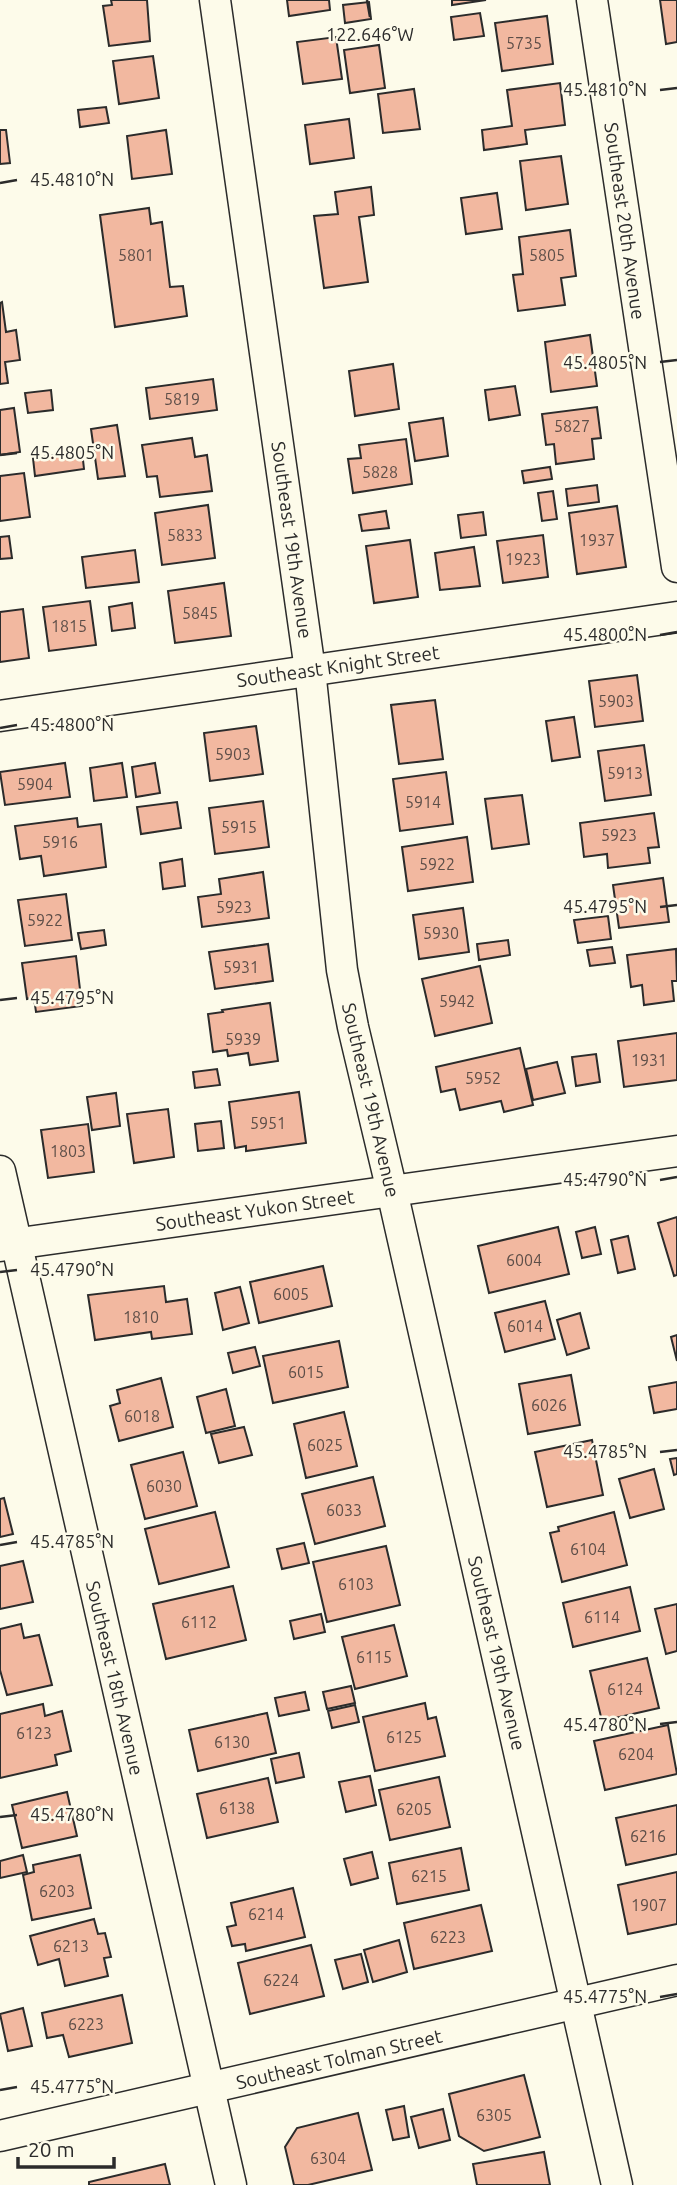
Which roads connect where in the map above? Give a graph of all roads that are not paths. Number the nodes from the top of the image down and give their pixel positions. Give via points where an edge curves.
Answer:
1 (215, 0) edge
2 (592, 0) edge
3 (677, 567) edge
4 (677, 617) edge
5 (310, 670) junction
6 (0, 716) edge
7 (677, 1151) edge
8 (0, 1171) edge
9 (392, 1191) junction
10 (8, 1245) edge
11 (677, 1980) edge
12 (576, 2004) junction
13 (209, 2089) junction
14 (0, 2136) edge
15 (231, 2185) edge
16 (617, 2185) edge

1 - 5 street, Southeast 19th Avenue
2 - 3 street, Southeast 20th Avenue
4 - 5 street, Southeast Knight Street
5 - 6 street, Southeast Knight Street
5 - 9 street, Southeast 19th Avenue via 342,970
7 - 9 street, Southeast Yukon Street
8 - 10 street, Southeast 18th Avenue
9 - 10 street, Southeast Yukon Street
9 - 12 street, Southeast 19th Avenue
10 - 13 street, Southeast 18th Avenue
11 - 12 street, Southeast Tolman Street
12 - 13 street, Southeast Tolman Street
12 - 16 street, Southeast 19th Avenue
13 - 14 street, Southeast Tolman Street
13 - 15 street, Southeast 18th Avenue

